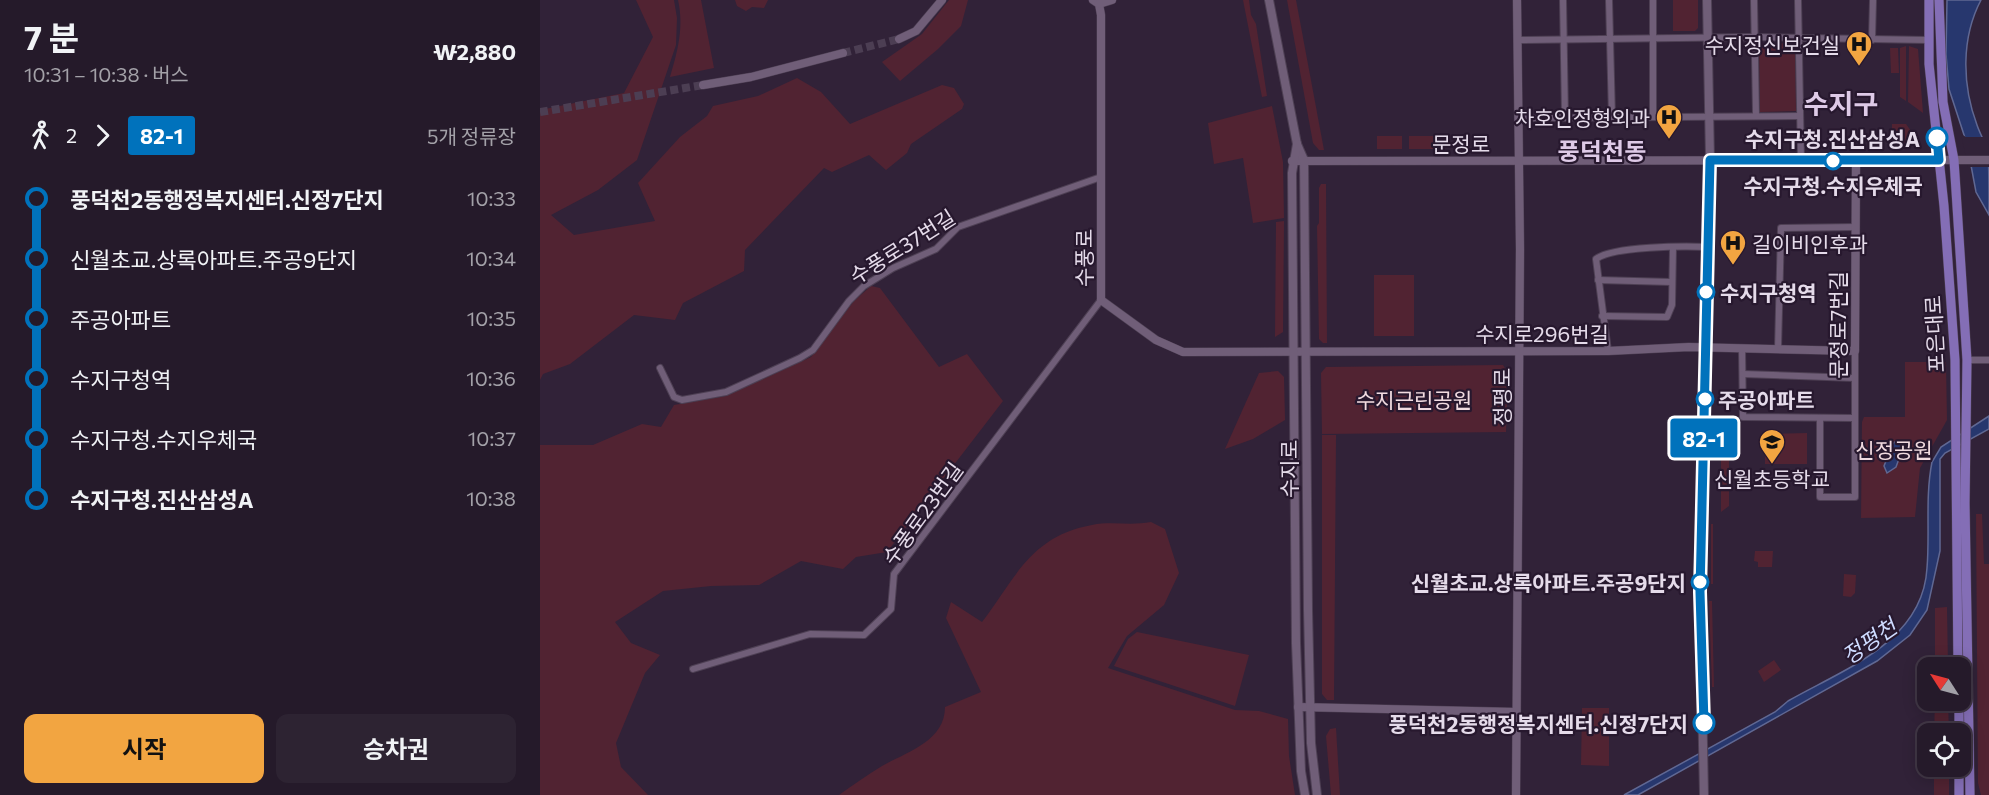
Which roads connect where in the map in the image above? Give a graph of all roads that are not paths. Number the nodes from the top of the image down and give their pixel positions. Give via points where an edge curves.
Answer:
1 (942, 0) edge
2 (1112, 0) edge
3 (1269, 0) edge
4 (1517, 0) edge
5 (1563, 0) edge
6 (1609, 0) edge
7 (1653, 0) edge
8 (1707, 0) edge
9 (1754, 0) edge
10 (1798, 0) edge
11 (1873, 0) edge
12 (1929, 0) edge
13 (1939, 0) edge
14 (1096, 2) edge
15 (1707, 37) junction
16 (1754, 37) junction
17 (1798, 38) junction
18 (899, 39) tunnel mouth
19 (1564, 39) junction
20 (1611, 39) junction
21 (1653, 39) junction
22 (1518, 40) junction
23 (1872, 40) junction
24 (1928, 40) junction
25 (843, 53) tunnel mouth
26 (703, 85) tunnel mouth
27 (1756, 115) junction
28 (1653, 116) junction
29 (1708, 116) junction
30 (1800, 116) junction
31 (1565, 117) junction
32 (1612, 117) junction
33 (1519, 118) junction
34 (1297, 144) junction
35 (1304, 160) junction
36 (1518, 160) junction
37 (1710, 160) junction
38 (1939, 160) junction
39 (1954, 160) junction
40 (1989, 160) edge
41 (1292, 161) junction
42 (1801, 161) junction
43 (1856, 161) junction
44 (1101, 177) junction
45 (1856, 227) junction
46 (1673, 247) junction
47 (1707, 247) junction
48 (1598, 280) junction
49 (1671, 282) junction
50 (1101, 300) junction
51 (1602, 316) junction
52 (1706, 347) junction
53 (1742, 348) junction
54 (1779, 349) junction
55 (1292, 351) junction
56 (1305, 351) junction
57 (1519, 351) junction
58 (1608, 351) junction
59 (1855, 351) junction
60 (1967, 360) junction
61 (1989, 360) edge
62 (660, 368) dead end
63 (1743, 374) junction
64 (1855, 378) junction
65 (1820, 418) junction
66 (1854, 418) junction
67 (1958, 657) edge
68 (693, 669) dead end
69 (1299, 707) junction
70 (1311, 707) junction
71 (1516, 712) junction
72 (1959, 777) edge
73 (1305, 795) edge
74 (1317, 795) edge
75 (1516, 795) edge
76 (1704, 795) edge
77 (1959, 795) edge
78 (1970, 795) edge

1 - 18 street via 916,31
2 - 14 street
3 - 34 main road, 수지로
4 - 22 street, 정평로
5 - 19 street
6 - 20 street
7 - 21 street
8 - 15 main road
9 - 16 street
10 - 17 street
11 - 23 street
12 - 24 main road, 포은대로
13 - 39 main road, 포은대로 via 1943,102
14 - 44 street, 수풍로
15 - 16 street
15 - 21 street
15 - 29 main road
16 - 17 street
16 - 27 street
17 - 23 street
17 - 30 street
19 - 20 street
19 - 22 street
19 - 31 street
20 - 21 street
20 - 32 street
21 - 28 street
22 - 33 street, 정평로
23 - 24 street
24 - 38 main road, 포은대로
25 - 26 street
27 - 29 street
27 - 30 street
28 - 29 street
28 - 32 street
29 - 37 main road
30 - 42 street
31 - 32 street
31 - 33 street
33 - 36 street, 정평로
34 - 35 main road, 수지로
34 - 41 main road, 수지로
35 - 36 street, 문정로
35 - 41 street, 문정로
35 - 56 main road, 수지로
36 - 37 street, 문정로
36 - 57 street, 정평로
37 - 42 street, 문정로
37 - 47 main road
38 - 39 street, 문정로
38 - 43 street, 문정로
38 - 67 main road, 포은대로 via 1955,360
39 - 40 street, 문정로
39 - 60 main road, 포은대로
41 - 55 main road, 수지로
42 - 43 street, 문정로
43 - 45 street, 문정로7번길
44 - 50 street, 수풍로
44 - 62 street, 수풍로37번길 via 958,227 936,249 864,286 813,350 726,392 682,400 674,397
45 - 54 street via 1781,228
45 - 59 street, 문정로7번길
46 - 47 street
46 - 48 street via 1598,257
46 - 49 street
47 - 52 main road
48 - 49 street
48 - 51 street
49 - 51 street via 1672,305 1667,317
50 - 55 street, 수풍로 via 1172,349 1203,353
50 - 68 street, 수풍로23번길 via 894,574 891,609 872,629 864,635 810,634
51 - 58 street
52 - 53 street, 수지로296번길
52 - 58 street, 수지로296번길
52 - 76 main road via 1700,592
53 - 54 street, 수지로296번길
53 - 63 street
54 - 59 street, 수지로296번길
55 - 56 street, 수풍로
55 - 69 main road, 수지로
56 - 57 street, 수지로296번길
56 - 70 main road, 수지로
57 - 58 street, 수지로296번길
57 - 71 street, 정평로
59 - 64 street, 문정로7번길
60 - 61 street
60 - 78 main road, 포은대로
63 - 64 street
63 - 65 street via 1743,417
64 - 66 street, 문정로7번길
65 - 66 street
65 - 66 street, 문정로7번길 via 1820,497 1855,497
69 - 70 street
69 - 73 main road, 수지로
70 - 71 street
70 - 74 main road, 수지로
71 - 75 street, 정평로
72 - 77 main road

